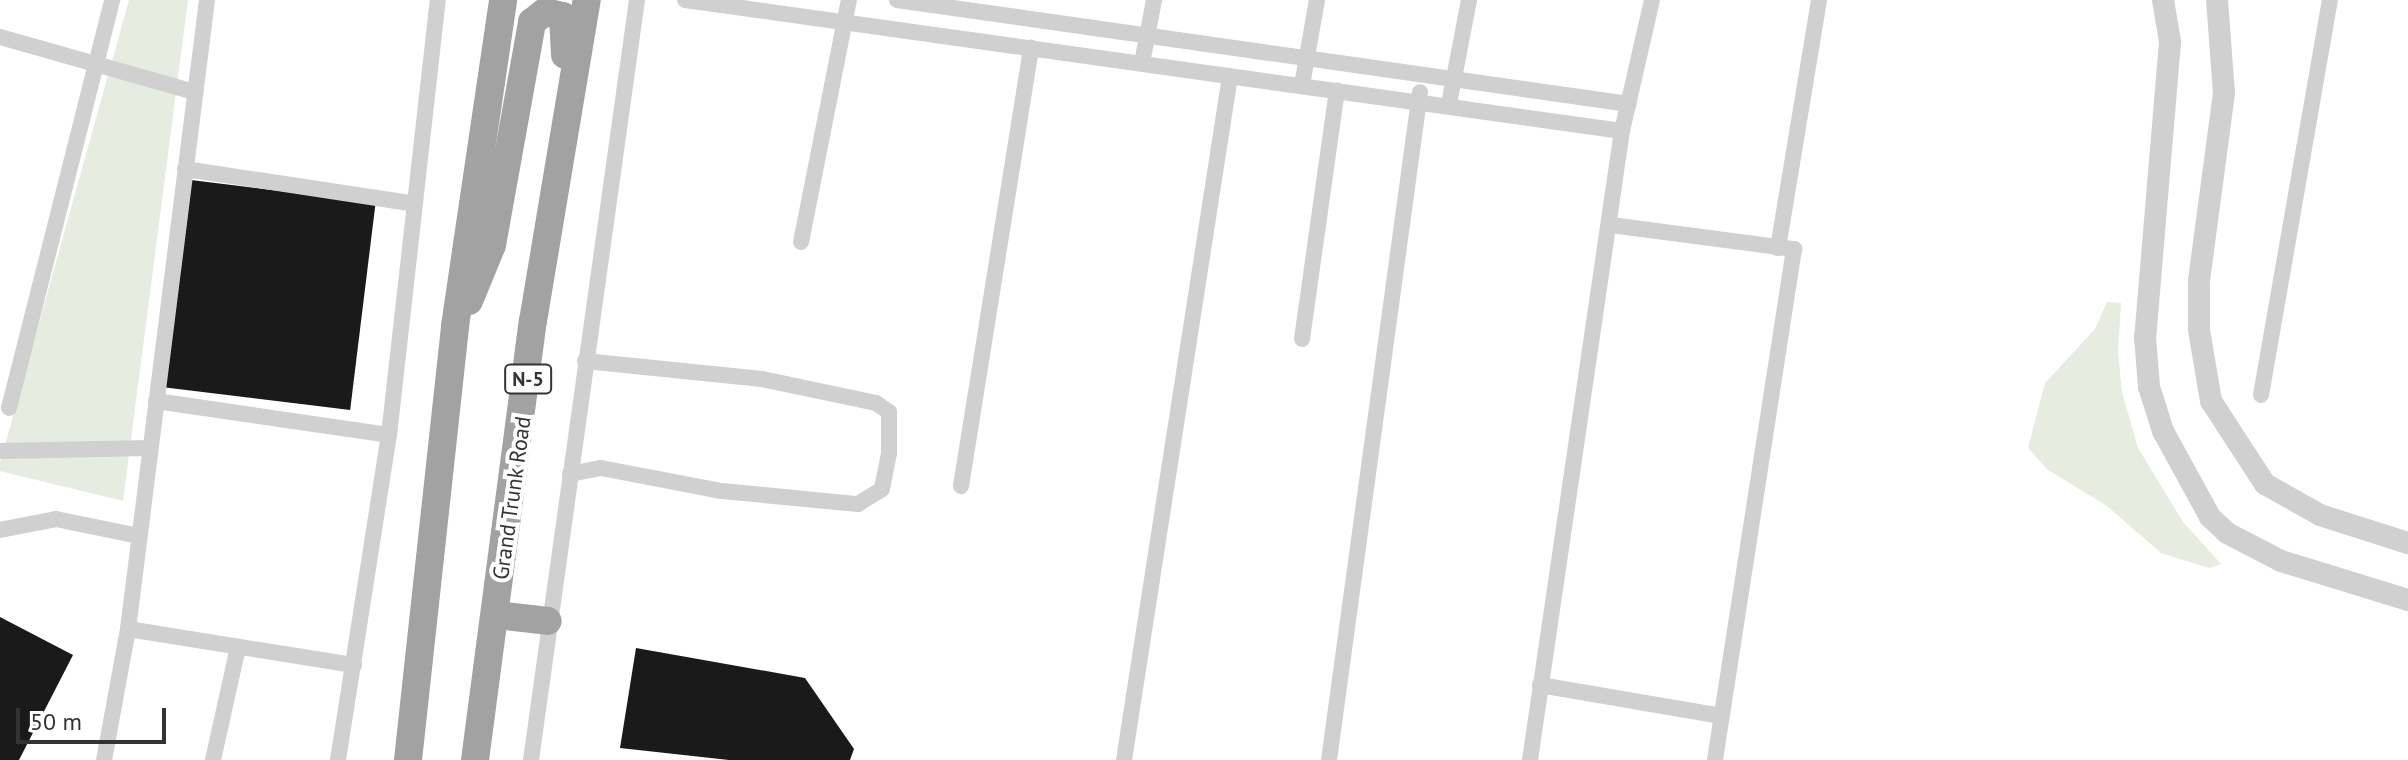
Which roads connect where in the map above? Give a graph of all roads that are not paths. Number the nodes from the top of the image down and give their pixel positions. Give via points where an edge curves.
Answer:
1 (112, 0) edge
2 (207, 0) edge
3 (438, 0) edge
4 (503, 0) edge
5 (587, 0) edge
6 (637, 0) edge
7 (685, 0) edge
8 (849, 0) edge
9 (897, 0) edge
10 (1154, 0) edge
11 (1317, 0) edge
12 (1469, 0) edge
13 (1652, 0) edge
14 (1819, 0) edge
15 (2163, 0) edge
16 (2217, 0) edge
17 (2330, 0) edge
18 (845, 23) junction
19 (0, 37) edge
20 (1147, 37) junction
21 (1031, 48) junction
22 (1307, 62) junction
23 (1142, 63) junction
24 (94, 65) junction
25 (1230, 76) junction
26 (1423, 77) junction
27 (1455, 81) junction
28 (1302, 85) junction
29 (1337, 90) junction
30 (195, 92) junction
31 (1418, 100) junction
32 (1449, 104) junction
33 (1629, 104) junction
34 (1622, 131) junction
35 (185, 169) junction
36 (411, 203) junction
37 (1611, 225) junction
38 (801, 242) dead end
39 (1778, 248) junction
40 (533, 321) junction
41 (455, 326) junction
42 (1302, 339) dead end
43 (585, 361) junction
44 (2261, 395) dead end
45 (156, 401) junction
46 (9, 408) dead end
47 (389, 435) junction
48 (150, 448) junction
49 (0, 451) edge
50 (570, 474) junction
51 (961, 486) dead end
52 (0, 530) edge
53 (139, 536) junction
54 (2408, 543) edge
55 (2408, 600) edge
56 (497, 615) junction
57 (548, 621) junction
58 (128, 629) junction
59 (238, 647) junction
60 (354, 665) junction
61 (1540, 685) junction
62 (1721, 716) junction
63 (104, 760) edge
64 (213, 760) edge
65 (338, 760) edge
66 (408, 760) edge
67 (475, 760) edge
68 (531, 760) edge
69 (1124, 760) edge
70 (1329, 760) edge
71 (1530, 760) edge
72 (1715, 760) edge

1 - 24 street
2 - 30 street
3 - 36 street
4 - 41 highway
5 - 40 highway, Grand Trunk Road / N-5
6 - 43 street
7 - 18 street
8 - 18 street
9 - 20 street
10 - 20 street
11 - 22 street
12 - 27 street
13 - 33 street
14 - 39 street
15 - 55 street via 2170,42 2145,337 2149,387 2163,431 2210,517 2227,533 2281,561
16 - 54 street via 2224,93 2199,293 2199,330 2211,401 2265,484 2320,515
17 - 44 street
18 - 21 street
18 - 38 street
19 - 24 street
20 - 22 street
20 - 23 street
21 - 23 street
21 - 51 street
22 - 26 street
22 - 28 street
23 - 25 street
24 - 30 street
24 - 46 street
25 - 28 street
25 - 69 street
26 - 27 street
26 - 31 street
27 - 32 street
27 - 33 street
28 - 29 street
29 - 31 street
29 - 42 street
30 - 35 street
31 - 32 street
31 - 70 street
32 - 34 street
33 - 34 street
34 - 37 street
35 - 36 street
35 - 45 street
36 - 47 street
37 - 39 street
37 - 61 street
39 - 62 street via 1794,249
40 - 41 highway via 532,238 567,29 555,12 532,22 492,245
40 - 56 highway, Grand Trunk Road / N-5
41 - 66 highway
43 - 50 street
43 - 50 street via 762,379 876,403 889,412 889,454 882,489 858,504 722,491 601,468
45 - 47 street
45 - 48 street
47 - 60 street
48 - 49 street
48 - 53 street
50 - 57 street
52 - 53 street via 56,519
53 - 58 street
56 - 57 highway
56 - 67 highway, Grand Trunk Road / N-5
57 - 68 street
58 - 59 street
58 - 63 street
59 - 60 street
59 - 64 street
60 - 65 street
61 - 62 street
61 - 71 street
62 - 72 street

